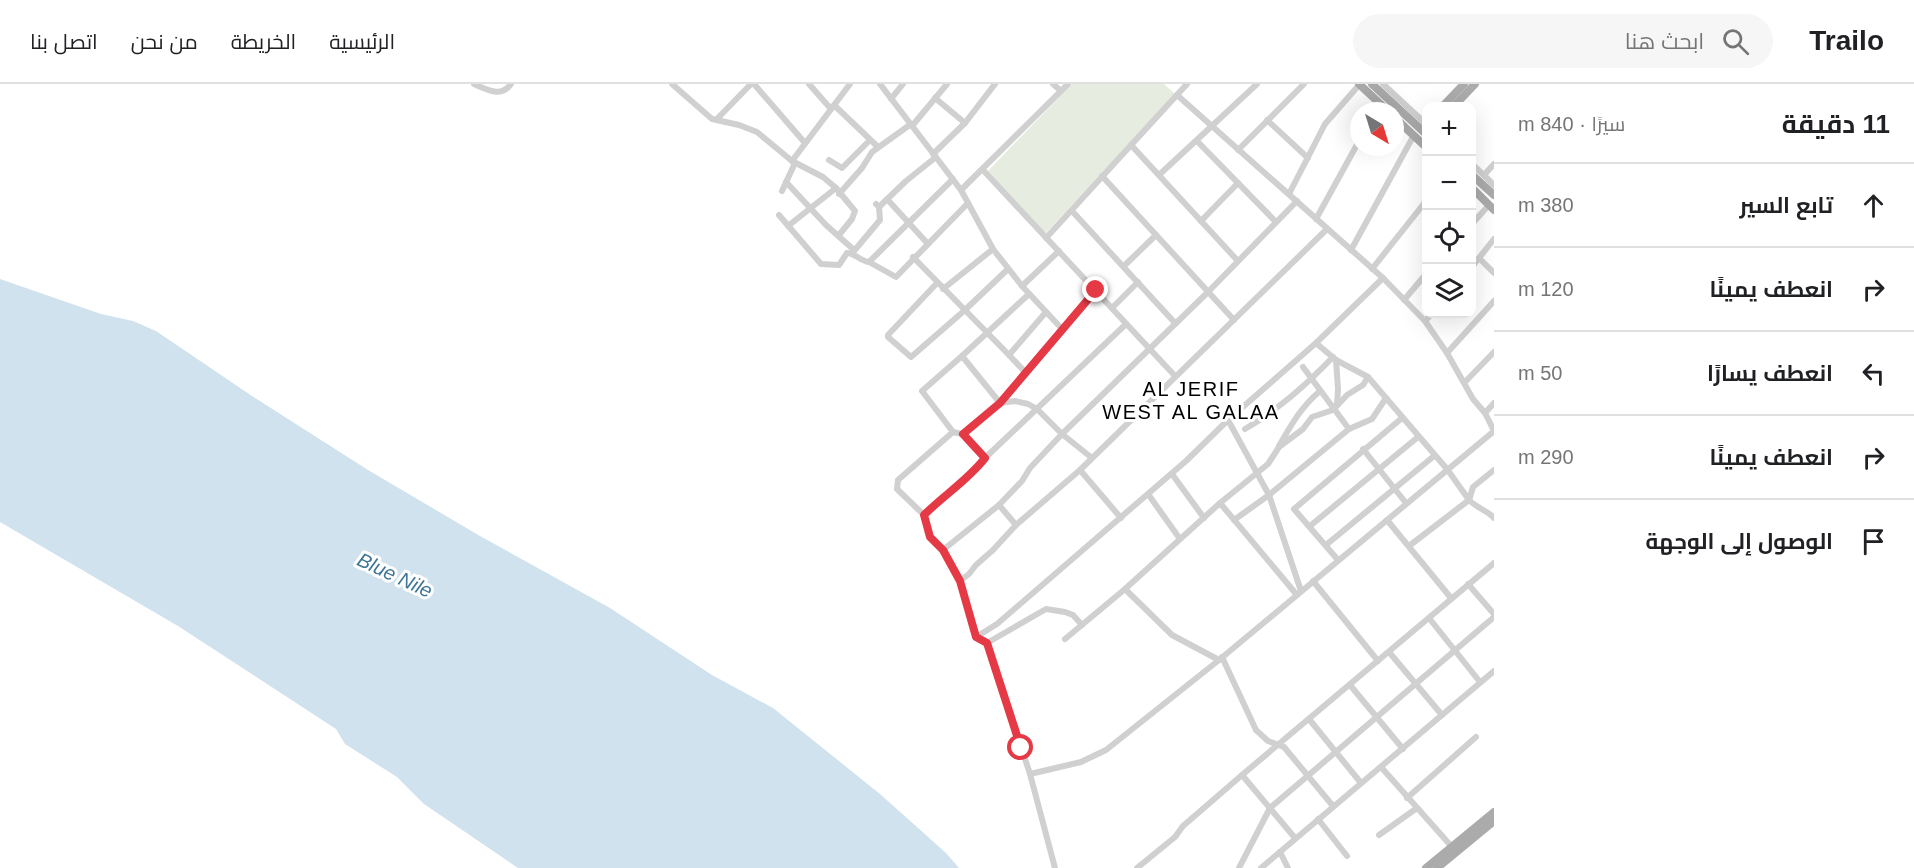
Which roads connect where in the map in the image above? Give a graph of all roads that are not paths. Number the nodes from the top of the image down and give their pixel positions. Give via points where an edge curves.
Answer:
1 (474, 84) edge
2 (512, 84) edge
3 (672, 84) edge
4 (753, 84) edge
5 (809, 84) edge
6 (850, 84) edge
7 (880, 84) edge
8 (903, 84) edge
9 (947, 84) edge
10 (995, 84) edge
11 (1053, 84) edge
12 (1068, 84) edge
13 (1176, 84) edge
14 (1257, 84) edge
15 (1304, 84) edge
16 (1359, 84) edge
17 (1372, 84) edge
18 (1383, 84) edge
19 (1464, 84) edge
20 (1475, 84) edge
21 (1185, 87) edge
22 (1061, 91) junction
23 (1177, 95) junction
24 (935, 98) junction
25 (891, 99) junction
26 (1374, 102) edge
27 (1447, 102) edge
28 (1458, 102) edge
29 (832, 107) junction
30 (717, 119) junction
31 (1267, 120) junction
32 (965, 123) junction
33 (911, 125) junction
34 (1404, 126) edge
35 (1212, 127) junction
36 (1422, 130) edge
37 (1422, 131) edge
38 (1422, 134) edge
39 (1414, 135) junction
40 (870, 140) junction
41 (1197, 141) junction
42 (805, 143) junction
43 (1131, 145) junction
44 (878, 147) junction
45 (1238, 150) junction
46 (934, 155) junction
47 (1351, 156) edge
48 (1308, 158) junction
49 (829, 160) dead end
50 (794, 162) junction
51 (1494, 164) edge
52 (1476, 168) edge
53 (982, 170) junction
54 (1159, 175) junction
55 (1102, 176) junction
56 (1484, 176) junction
57 (953, 179) junction
58 (1476, 179) edge
59 (786, 182) junction
60 (1238, 183) junction
61 (1494, 185) edge
62 (961, 190) junction
63 (782, 191) dead end
64 (837, 191) junction
65 (1476, 193) edge
66 (1289, 194) junction
67 (1494, 195) edge
68 (887, 199) junction
69 (1297, 201) junction
70 (968, 203) junction
71 (1422, 206) edge
72 (1492, 207) edge
73 (811, 208) junction
74 (1072, 211) junction
75 (778, 215) dead end
76 (1316, 219) junction
77 (1201, 221) junction
78 (1476, 221) edge
79 (1276, 222) junction
80 (908, 223) junction
81 (788, 226) junction
82 (1327, 229) junction
83 (839, 235) junction
84 (1156, 235) junction
85 (1046, 238) junction
86 (1494, 239) edge
87 (928, 244) junction
88 (993, 249) junction
89 (1351, 250) junction
90 (853, 251) junction
91 (1059, 251) junction
92 (913, 258) junction
93 (1479, 258) junction
94 (1237, 260) junction
95 (869, 262) junction
96 (1474, 264) edge
97 (1124, 266) junction
98 (1008, 269) junction
99 (1372, 269) junction
100 (1494, 273) edge
101 (1383, 278) junction
102 (1422, 279) edge
103 (1138, 282) junction
104 (937, 283) junction
105 (1022, 286) junction
106 (943, 288) junction
107 (1096, 290) junction
108 (1208, 292) junction
109 (1029, 294) junction
110 (1404, 300) junction
111 (1494, 301) edge
112 (1112, 308) junction
113 (965, 310) junction
114 (1046, 312) junction
115 (1428, 318) edge
116 (1234, 320) junction
117 (1425, 321) junction
118 (1175, 323) junction
119 (1126, 324) junction
120 (1062, 330) junction
121 (986, 333) junction
122 (1316, 343) junction
123 (1148, 348) junction
124 (1494, 352) edge
125 (1447, 353) junction
126 (1009, 355) junction
127 (962, 356) junction
128 (1334, 359) junction
129 (1303, 367) dead end
130 (1026, 373) junction
131 (1175, 376) junction
132 (1368, 377) junction
133 (1312, 379) junction
134 (1465, 382) junction
135 (1320, 391) junction
136 (1386, 398) junction
137 (1000, 403) junction
138 (1494, 403) edge
139 (1335, 408) junction
140 (1037, 410) junction
141 (1485, 413) junction
142 (1402, 418) junction
143 (1228, 420) junction
144 (1245, 429) dead end
145 (1349, 429) junction
146 (1494, 431) edge
147 (953, 432) junction
148 (963, 434) junction
149 (1062, 434) junction
150 (1418, 437) junction
151 (1279, 447) junction
152 (1363, 450) junction
153 (1434, 456) junction
154 (985, 458) junction
155 (1092, 458) junction
156 (1380, 469) junction
157 (1447, 469) junction
158 (1080, 470) junction
159 (1494, 470) edge
160 (1172, 474) junction
161 (1257, 474) junction
162 (1395, 488) junction
163 (1148, 494) junction
164 (1269, 495) junction
165 (1469, 500) junction
166 (1220, 503) junction
167 (1406, 503) junction
168 (999, 504) junction
169 (1492, 514) edge
170 (924, 515) junction
171 (1121, 518) junction
172 (1204, 518) junction
173 (1234, 520) junction
174 (1387, 520) junction
175 (1016, 525) junction
176 (1310, 526) junction
177 (1180, 539) junction
178 (1326, 545) junction
179 (1409, 546) junction
180 (943, 550) junction
181 (1338, 560) junction
182 (1494, 563) edge
183 (1313, 580) junction
184 (960, 581) junction
185 (1468, 584) junction
186 (1125, 589) junction
187 (1299, 593) junction
188 (1451, 598) junction
189 (1494, 616) edge
190 (1429, 618) junction
191 (1082, 626) junction
192 (976, 637) junction
193 (1065, 639) dead end
194 (987, 643) junction
195 (1455, 650) junction
196 (1389, 652) junction
197 (1221, 658) junction
198 (1378, 661) junction
199 (1494, 671) edge
200 (1480, 682) junction
201 (1416, 684) junction
202 (1350, 685) junction
203 (1442, 715) junction
204 (1377, 718) junction
205 (1309, 719) junction
206 (1476, 737) dead end
207 (1279, 745) junction
208 (1403, 749) junction
209 (1336, 752) junction
210 (1382, 767) junction
211 (1030, 774) junction
212 (1242, 775) junction
213 (1308, 775) junction
214 (1361, 783) junction
215 (1407, 798) junction
216 (1333, 806) junction
217 (1270, 808) junction
218 (1417, 808) junction
219 (1494, 813) edge
220 (1318, 819) junction
221 (1494, 821) edge
222 (1379, 836) dead end
223 (1295, 838) junction
224 (1452, 847) junction
225 (1280, 852) junction
226 (1347, 856) dead end
227 (1055, 868) edge
228 (1137, 868) edge
229 (1239, 868) edge
230 (1261, 868) edge
231 (1288, 868) edge
232 (1426, 868) edge
233 (1437, 868) edge

1 - 2 street via 497,92
3 - 30 street via 712,119
4 - 30 street
4 - 42 street
5 - 29 street
6 - 29 street
7 - 25 street
8 - 25 street
9 - 24 street
10 - 32 street
11 - 22 street
12 - 22 street
13 - 21 street
14 - 35 street
15 - 31 street
16 - 26 main road
16 - 48 street via 1325,124
17 - 37 main road
18 - 36 street
19 - 27 main road
20 - 28 main road
21 - 23 street
22 - 53 street
23 - 35 street
23 - 43 street
24 - 32 street
24 - 33 street
25 - 33 street
29 - 40 street
29 - 42 street
30 - 50 street via 757,132
31 - 45 street
31 - 48 street
32 - 46 street
33 - 44 street
33 - 46 street
34 - 39 main road
35 - 41 street
35 - 45 street
38 - 39 main road
39 - 89 street
40 - 44 street
40 - 49 street via 842,168
41 - 54 street
41 - 60 street
42 - 50 street
43 - 54 street
43 - 55 street
44 - 64 street
45 - 66 street
46 - 57 street
46 - 68 street
47 - 76 street
48 - 66 street
50 - 59 street
50 - 64 street via 822,177
51 - 56 street
52 - 56 street
53 - 62 street
53 - 85 street
54 - 77 street
55 - 74 street
55 - 84 street
56 - 61 street
57 - 62 street
57 - 80 street
58 - 67 main road
59 - 63 street
59 - 73 street
60 - 77 street
60 - 79 street
62 - 70 street
64 - 73 street
64 - 83 street via 855,211
65 - 72 main road
66 - 69 street
68 - 80 street
68 - 90 street via 877,206 880,220
69 - 76 street
69 - 79 street
70 - 87 street
70 - 88 street
71 - 99 street
72 - 78 street
73 - 81 street
73 - 83 street
74 - 85 street
74 - 97 street
75 - 81 street
76 - 82 street
77 - 94 street
79 - 94 street
80 - 87 street
80 - 95 street
81 - 90 street via 821,264 839,265 845,254
82 - 89 street
82 - 116 street
83 - 90 street
84 - 97 street
84 - 108 street
85 - 91 street
86 - 93 street
87 - 92 street
88 - 98 street
88 - 106 street
89 - 99 street
90 - 95 street via 861,261
91 - 105 street
91 - 107 street
92 - 95 street via 894,277
92 - 104 street
93 - 96 street
93 - 100 street
94 - 108 street
97 - 103 street
98 - 105 street
98 - 113 street
99 - 101 street
101 - 110 street
101 - 122 street
102 - 110 street
103 - 112 street
103 - 118 street
104 - 106 street
104 - 113 street via 888,337 913,357
105 - 109 street
106 - 113 street
107 - 112 street
107 - 120 street
108 - 116 street
108 - 118 street
109 - 114 street
109 - 121 street
110 - 117 street
111 - 125 street
112 - 119 street
113 - 121 street
114 - 120 street
114 - 126 street
115 - 117 street
116 - 131 street
117 - 125 street
118 - 123 street
119 - 123 street
119 - 140 street
120 - 130 street
121 - 126 street
121 - 127 street
122 - 128 street
122 - 143 street
123 - 131 street
123 - 149 street
124 - 134 street
125 - 134 street
126 - 130 street
127 - 137 street
127 - 147 street via 922,391
128 - 132 street
128 - 133 street
128 - 139 street via 1338,389
129 - 133 street
130 - 137 street
131 - 155 street
132 - 136 street
132 - 139 street
133 - 135 street
133 - 144 street via 1276,410
134 - 141 street
135 - 139 street
135 - 151 street via 1296,417
136 - 142 street
136 - 145 street via 1372,419
137 - 140 street via 1022,402
137 - 148 street
138 - 141 street
139 - 145 street
139 - 151 street via 1312,417
140 - 149 street
140 - 154 street
141 - 146 street
142 - 150 street
142 - 152 street
143 - 160 street
143 - 161 street
145 - 164 street
146 - 157 street
147 - 148 street
147 - 170 street via 898,480 897,489
148 - 154 street
149 - 155 street
149 - 168 street
150 - 153 street
150 - 156 street
151 - 161 street
152 - 156 street
152 - 176 street via 1294,509
153 - 157 street
153 - 162 street
154 - 170 street
155 - 158 street
156 - 162 street
156 - 176 street
157 - 165 street
157 - 167 street
158 - 171 street
158 - 175 street
159 - 165 street via 1473,487
160 - 163 street
160 - 172 street
161 - 164 street
161 - 166 street
162 - 167 street
162 - 178 street
163 - 171 street
163 - 177 street
164 - 173 street
164 - 187 street
165 - 169 street
165 - 179 street
166 - 172 street
166 - 173 street
167 - 174 street
168 - 175 street
168 - 180 street
170 - 180 street via 930,537
171 - 192 street via 997,624
172 - 177 street
173 - 187 street
174 - 179 street
174 - 181 street
175 - 184 street
176 - 178 street
177 - 186 street
178 - 181 street
179 - 188 street
180 - 184 street
181 - 183 street
182 - 185 street
183 - 187 street
183 - 198 street
184 - 192 street
185 - 188 street
185 - 189 street
186 - 191 street
186 - 197 street via 1172,635
187 - 197 street
188 - 190 street
189 - 195 street
190 - 195 street
190 - 196 street
191 - 193 street
191 - 194 street via 1073,615 1046,609
192 - 194 street
194 - 211 street
195 - 200 street
195 - 201 street
196 - 198 street
196 - 201 street
197 - 207 street via 1256,730
197 - 211 street via 1106,750 1081,762
198 - 202 street
199 - 200 street
200 - 203 street
201 - 203 street
201 - 204 street
202 - 204 street
202 - 205 street
203 - 208 street
204 - 208 street
204 - 209 street
205 - 207 street
205 - 209 street
206 - 215 street
207 - 212 street
207 - 213 street
208 - 210 street
209 - 213 street
209 - 214 street
210 - 214 street
210 - 215 street
211 - 227 street
212 - 217 street
212 - 228 street
213 - 216 street
213 - 217 street
214 - 216 street
215 - 218 street
216 - 220 street
217 - 223 street
217 - 229 street
218 - 222 street
218 - 224 street
219 - 224 main road
220 - 223 street
220 - 226 street
221 - 233 main road
223 - 225 street
224 - 232 main road
225 - 230 street
225 - 231 street

